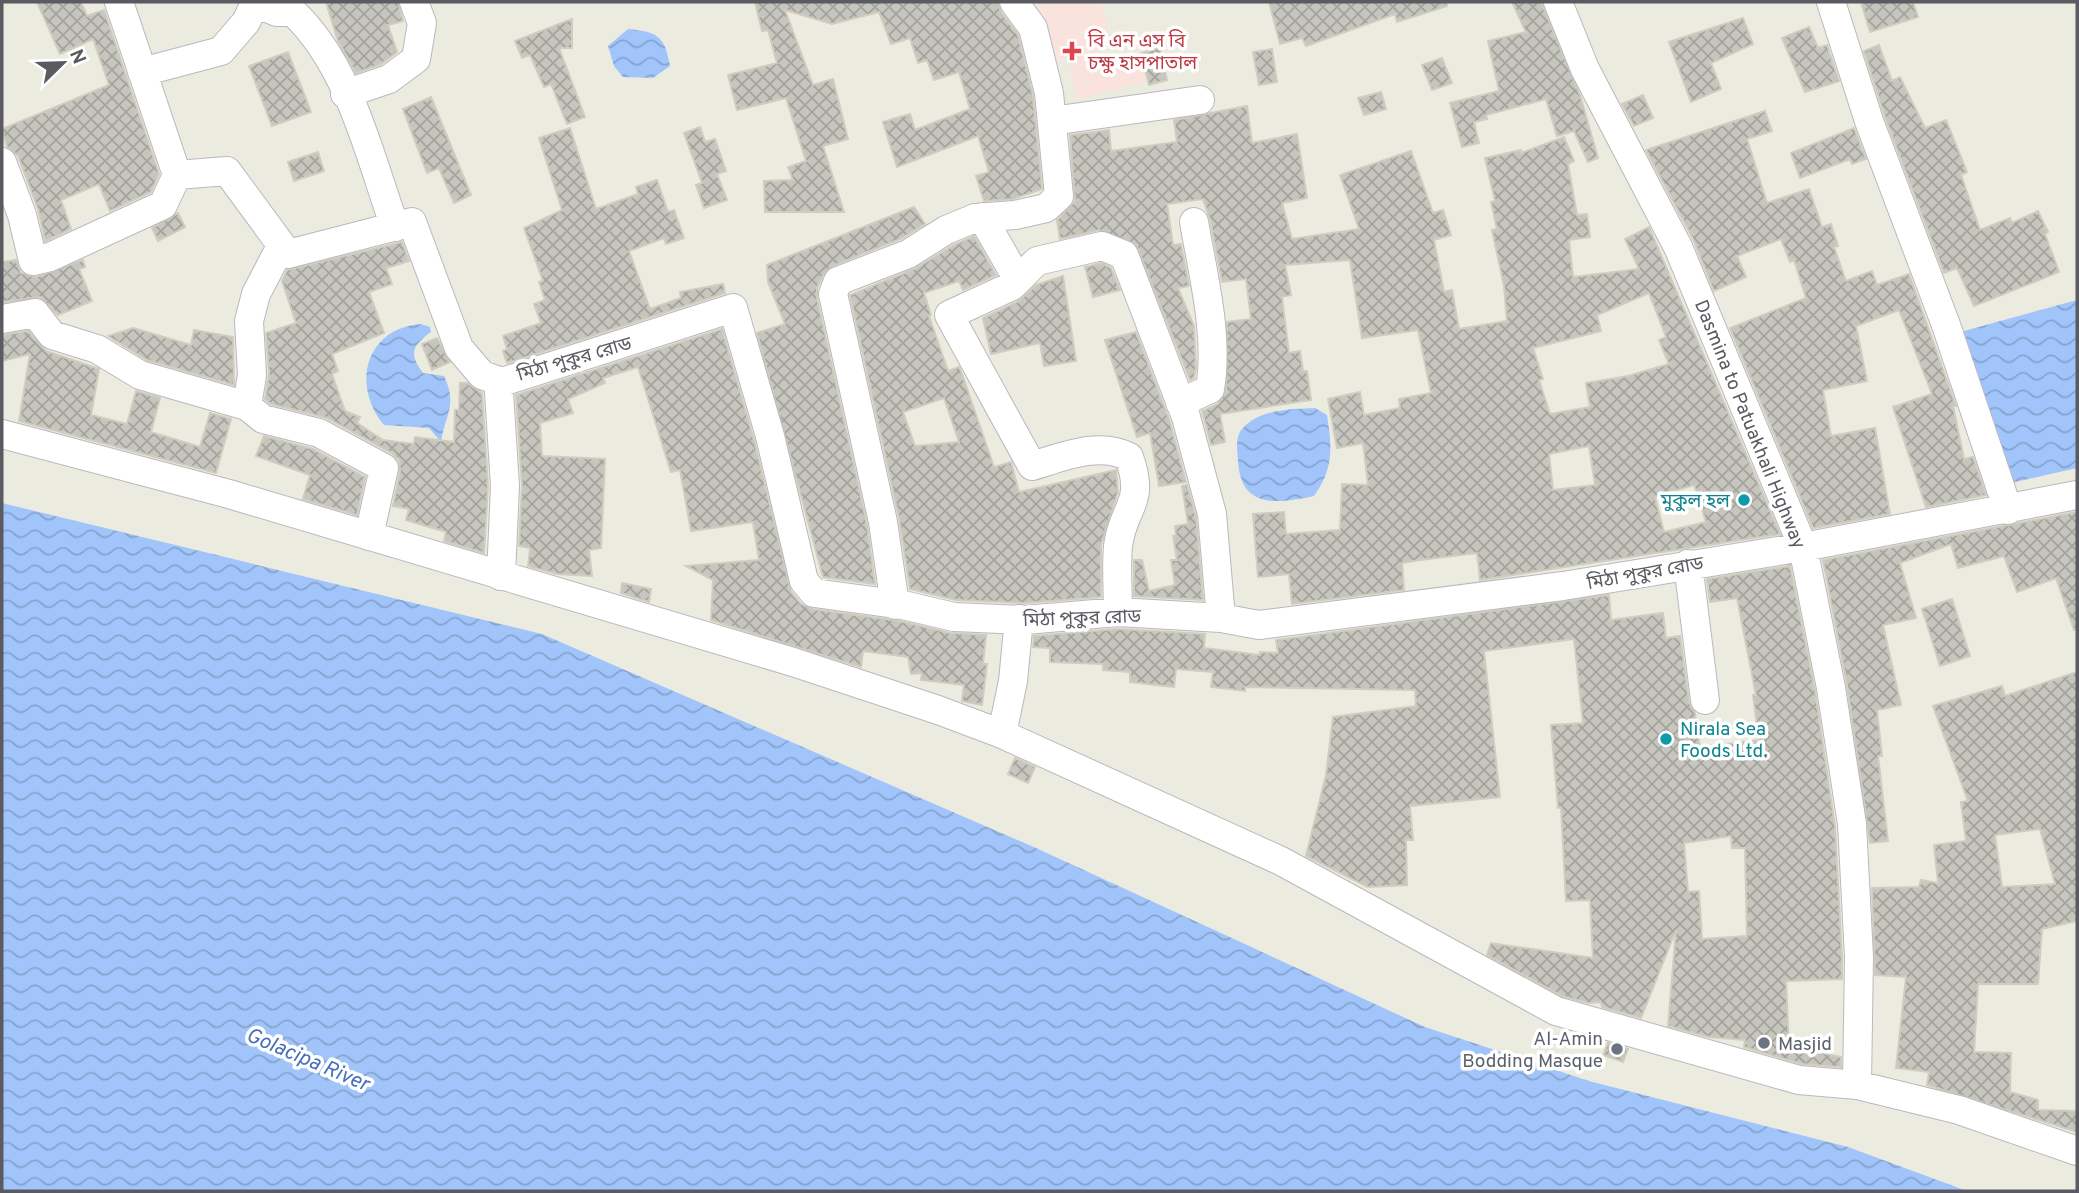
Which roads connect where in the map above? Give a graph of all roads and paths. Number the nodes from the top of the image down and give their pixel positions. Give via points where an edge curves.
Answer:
1 (118, 2) edge
2 (414, 2) edge
3 (1014, 2) edge
4 (1558, 2) edge
5 (1830, 2) edge
6 (142, 72) junction
7 (345, 94) junction
8 (1200, 100) dead end
9 (1052, 121) junction
10 (2, 162) edge
11 (177, 175) junction
12 (982, 217) junction
13 (1194, 222) dead end
14 (395, 227) junction
15 (281, 246) junction
16 (1017, 278) junction
17 (2, 319) edge
18 (502, 382) junction
19 (1180, 403) junction
20 (247, 406) junction
21 (2, 434) edge
22 (2077, 495) edge
23 (2008, 509) junction
24 (369, 536) junction
25 (1803, 547) junction
26 (1688, 564) junction
27 (501, 576) junction
28 (895, 605) junction
29 (1118, 612) junction
30 (1221, 618) junction
31 (1019, 619) junction
32 (1705, 700) dead end
33 (1002, 734) junction
34 (1857, 1084) junction
35 (2077, 1151) edge

1 - 6 street
2 - 7 street via 422,23 416,59 389,79
3 - 9 street via 1033,28
4 - 25 street, Dasmina to Patuakhali Highway via 1585,69 1678,247
5 - 23 street
6 - 7 street via 221,51 246,22 255,3 277,12 293,12 316,33
6 - 11 street
7 - 14 street
8 - 9 street
9 - 12 street via 1059,196 1046,208
10 - 11 street via 33,261 163,205
11 - 15 street via 227,171
12 - 16 street
12 - 28 street via 946,230 908,254 838,281 833,294 883,522
13 - 19 street via 1213,370 1210,389
14 - 15 street via 288,254
14 - 18 street via 412,222 459,348 482,375
15 - 20 street via 256,294 249,321 252,375
16 - 19 street via 1037,261 1102,246 1124,255
16 - 29 street via 1012,286 949,315 1032,466 1090,451 1117,450 1129,457 1137,479 1135,503 1121,529 1118,548
17 - 20 street via 35,313 51,335 97,349 140,375
18 - 27 street, মিঠা পুকুর রোড via 505,486
18 - 28 street, মিঠা পুকুর রোড via 733,308 770,436 804,581 814,593
19 - 30 street via 1212,514
20 - 24 street via 263,419 319,433 384,468
21 - 24 street
22 - 23 street, মিঠা পুকুর রোড
23 - 25 street, মিঠা পুকুর রোড
24 - 27 street
25 - 26 street, মিঠা পুকুর রোড
25 - 34 street, Dasmina to Patuakhali Highway via 1852,824 1859,957
26 - 30 street, মিঠা পুকুর রোড via 1563,586 1320,618 1259,625
26 - 32 street
27 - 33 street via 793,662
28 - 31 street, মিঠা পুকুর রোড via 954,617
29 - 30 street, মিঠা পুকুর রোড
29 - 31 street, মিঠা পুকুর রোড
31 - 33 street
33 - 34 street via 1281,861 1556,1011 1799,1080
34 - 35 street via 1959,1110

